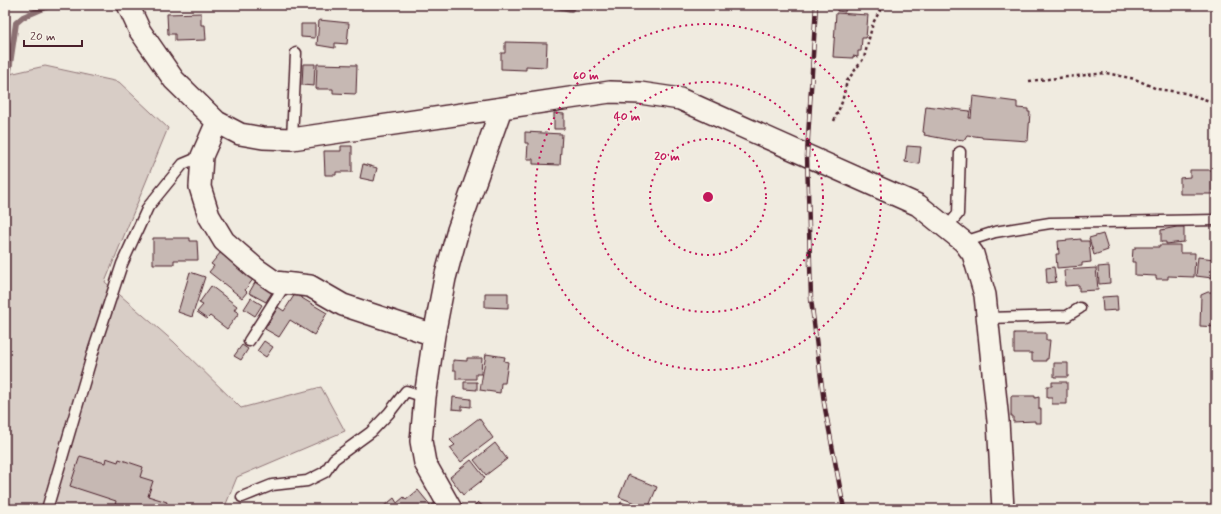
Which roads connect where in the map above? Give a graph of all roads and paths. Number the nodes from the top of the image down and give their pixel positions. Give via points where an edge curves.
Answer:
1 (128, 5) edge
2 (885, 5) edge
3 (296, 53) dead end
4 (1029, 81) dead end
5 (1216, 103) edge
6 (501, 108) junction
7 (834, 121) dead end
8 (218, 122) junction
9 (292, 139) junction
10 (960, 152) dead end
11 (202, 156) junction
12 (1216, 220) edge
13 (946, 227) junction
14 (964, 242) junction
15 (286, 283) junction
16 (1080, 308) dead end
17 (988, 318) junction
18 (434, 335) junction
19 (249, 341) dead end
20 (426, 397) junction
21 (242, 497) dead end
22 (47, 509) edge
23 (451, 509) edge
24 (1003, 509) edge

1 - 8 street via 140,31 174,80
2 - 7 path via 873,23 864,58 847,81
3 - 9 lane
4 - 5 path via 1106,73 1135,78 1157,89 1185,93
6 - 9 street
6 - 13 street via 610,92 680,99 918,205
6 - 18 street via 458,230
8 - 9 street via 240,134
8 - 11 street
10 - 13 lane via 958,214
11 - 15 street via 200,187 209,216 224,241 274,282
11 - 22 lane via 183,164 148,207 122,264
12 - 14 lane via 1050,223 995,232
13 - 14 street
14 - 17 street via 973,254 985,295
15 - 18 street via 310,286 343,305
15 - 19 lane
16 - 17 lane via 1067,316
17 - 24 street
18 - 20 street
20 - 21 lane via 406,391 371,432 334,459 325,472 307,481 272,485
20 - 23 street via 421,441 425,463

